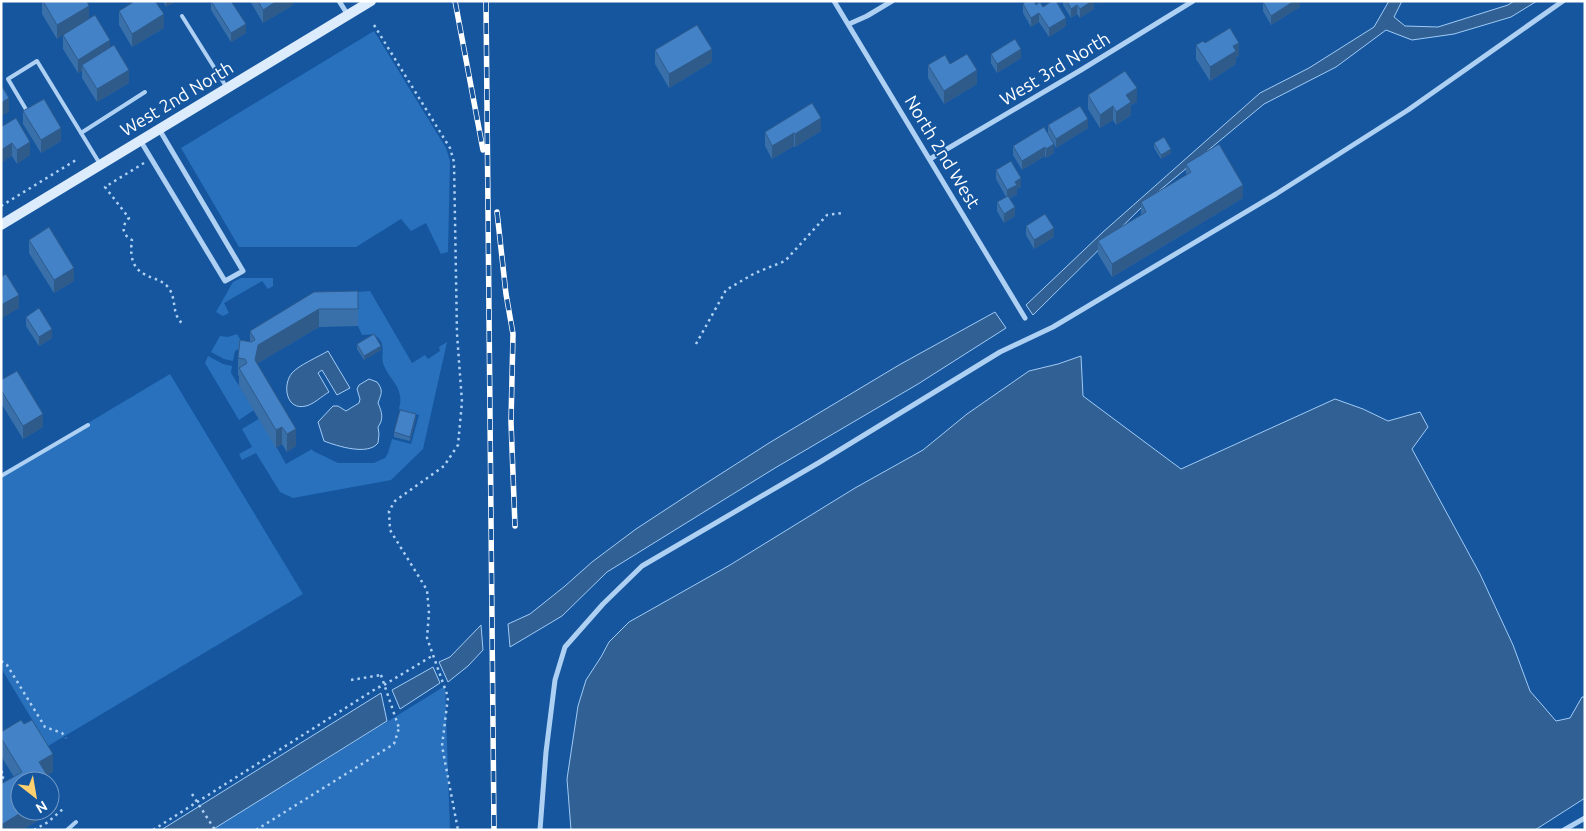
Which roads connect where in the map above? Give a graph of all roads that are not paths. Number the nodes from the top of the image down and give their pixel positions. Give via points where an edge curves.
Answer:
1 (339, 1) edge
2 (371, 1) edge
3 (834, 1) edge
4 (892, 1) edge
5 (1194, 1) edge
6 (1563, 1) edge
7 (348, 15) junction
8 (182, 16) dead end
9 (849, 24) junction
10 (227, 88) junction
11 (145, 92) dead end
12 (28, 111) edge
13 (159, 129) junction
14 (81, 133) junction
15 (140, 140) junction
16 (930, 159) junction
17 (100, 164) junction
18 (1, 225) edge
19 (1025, 318) dead end
20 (88, 425) dead end
21 (1, 476) edge
22 (1585, 818) edge
23 (76, 822) dead end
24 (67, 830) edge
25 (540, 830) edge
26 (1564, 830) edge

1 - 7 street
2 - 7 street, West 2nd North
3 - 9 street, North 2nd West
4 - 9 street
5 - 16 street, West 3rd North
6 - 25 street via 1408,110 1267,199 1053,327 1000,352 642,566 565,647 555,680
7 - 10 street, West 2nd North
8 - 10 lane
9 - 16 street, North 2nd West
10 - 13 street, West 2nd North
11 - 14 lane
12 - 14 lane via 8,79 38,61
13 - 15 street, West 2nd North
13 - 15 street via 243,270 225,281
14 - 17 lane
15 - 17 street, West 2nd North
16 - 19 street, North 2nd West
17 - 18 street, West 2nd North
20 - 21 lane
22 - 26 street
23 - 24 lane

